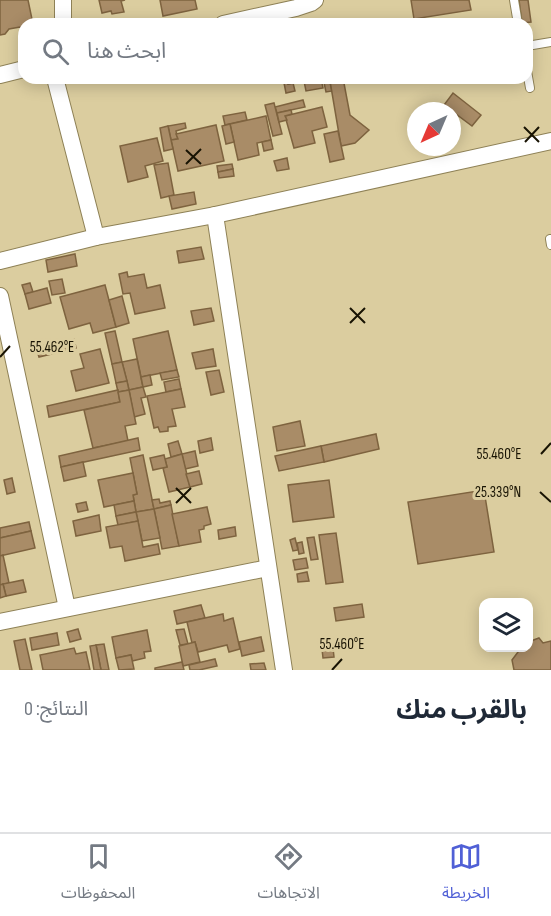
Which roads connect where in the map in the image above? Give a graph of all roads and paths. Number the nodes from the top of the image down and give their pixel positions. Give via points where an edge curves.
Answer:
1 (63, 0) edge
2 (315, 0) edge
3 (514, 0) edge
4 (63, 18) edge
5 (250, 18) edge
6 (517, 18) edge
7 (551, 42) edge
8 (533, 45) edge
9 (18, 70) edge
10 (0, 75) edge
11 (57, 84) edge
12 (529, 84) edge
13 (530, 88) dead end
14 (551, 141) edge
15 (215, 215) junction
16 (96, 237) junction
17 (0, 261) edge
18 (0, 296) edge
19 (268, 568) junction
20 (67, 608) junction
21 (0, 622) edge
22 (284, 670) edge

1 - 4 street
2 - 5 street
3 - 6 lane
7 - 8 lane
9 - 10 street
11 - 16 street
12 - 13 lane
14 - 15 street
15 - 16 street
15 - 19 street
16 - 17 street
18 - 20 street
19 - 20 street
19 - 22 street
20 - 21 street

